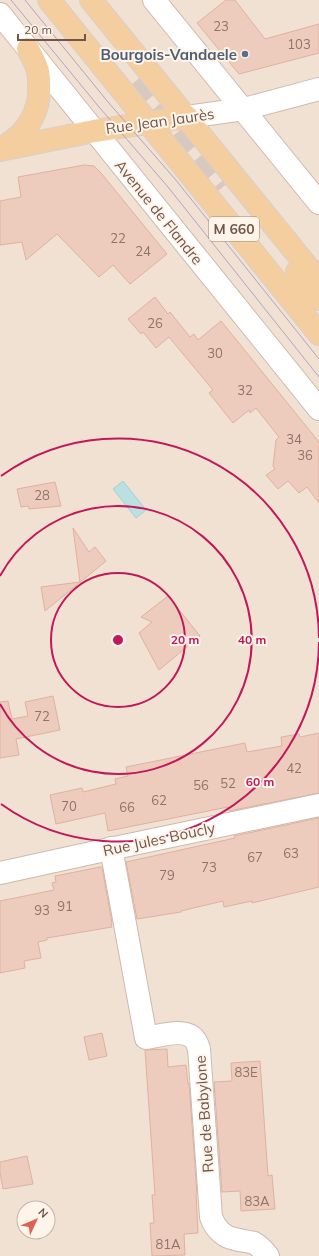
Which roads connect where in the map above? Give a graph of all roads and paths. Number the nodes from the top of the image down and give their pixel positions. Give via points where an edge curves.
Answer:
1 (49, 0) edge
2 (63, 0) edge
3 (79, 0) edge
4 (92, 0) edge
5 (154, 0) edge
6 (0, 14) edge
7 (28, 49) junction
8 (319, 89) edge
9 (244, 109) junction
10 (187, 117) junction
11 (148, 123) junction
12 (94, 131) junction
13 (0, 150) edge
14 (319, 203) edge
15 (319, 281) edge
16 (319, 299) edge
17 (319, 318) edge
18 (319, 334) edge
19 (319, 409) edge
20 (319, 805) edge
21 (111, 848) junction
22 (0, 873) edge
23 (268, 1256) edge

1 - 11 main road, M 660
2 - 3 main road via 109,48
4 - 10 main road, M 660
5 - 9 street
6 - 7 street, Avenue de Flandre
7 - 12 street, Avenue de Flandre
7 - 13 main road via 37,69 38,103 28,126 16,139
8 - 9 street, Rue Jean Jaurès
9 - 10 street, Rue Jean Jaurès
9 - 14 street
10 - 11 main road, Rue Jean Jaurès
10 - 15 main road, M 660
11 - 12 main road, Rue Jean Jaurès
11 - 18 main road, M 660
12 - 13 main road, Rue Jean Jaurès
12 - 19 street, Avenue de Flandre
16 - 17 main road, M 660 via 223,188
20 - 21 street, Rue Jules Boucly
21 - 22 street, Rue Jules Boucly
21 - 23 street, Rue de Babylone via 146,1038 167,1034 189,1034 199,1049 211,1217 214,1225 224,1235 259,1246

